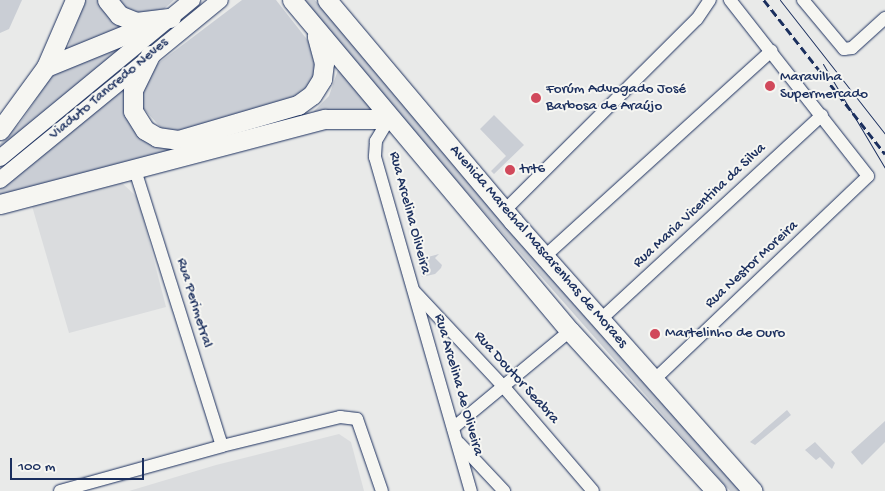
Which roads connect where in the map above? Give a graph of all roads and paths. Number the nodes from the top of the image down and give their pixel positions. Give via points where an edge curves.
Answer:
1 (74, 0) edge
2 (107, 0) edge
3 (192, 0) edge
4 (218, 0) edge
5 (292, 0) edge
6 (327, 0) edge
7 (710, 0) edge
8 (730, 0) edge
9 (803, 0) edge
10 (885, 18) edge
11 (169, 22) junction
12 (316, 30) junction
13 (771, 51) junction
14 (150, 55) junction
15 (46, 67) junction
16 (822, 115) junction
17 (389, 119) junction
18 (0, 130) edge
19 (0, 158) edge
20 (135, 170) junction
21 (0, 180) edge
22 (0, 204) edge
23 (504, 211) junction
24 (544, 257) junction
25 (413, 289) junction
26 (600, 320) junction
27 (570, 331) junction
28 (655, 380) junction
29 (503, 386) junction
30 (453, 428) junction
31 (457, 442) junction
32 (222, 446) junction
33 (60, 491) edge
34 (382, 491) edge
35 (471, 491) edge
36 (504, 491) edge
37 (593, 491) edge
38 (716, 491) edge
39 (753, 491) edge

1 - 15 highway
2 - 11 highway via 119,16 136,22
3 - 11 main road, Viaduto Tancredo Neves
4 - 11 main road, Viaduto Tancredo Neves via 204,12
5 - 12 highway, Avenida Marechal Mascarenhas de Moraes
6 - 23 highway, Avenida Marechal Mascarenhas de Moraes
7 - 23 street via 697,19
8 - 13 street
9 - 10 street via 840,47 848,50
11 - 14 main road, Viaduto Tancredo Neves
11 - 15 highway
11 - 19 main road, Viaduto Tancredo Neves
12 - 14 highway via 324,63 322,79 312,95 298,105 178,140 156,137 145,130 134,111 133,90
12 - 17 highway, Avenida Marechal Mascarenhas de Moraes
13 - 16 street
13 - 24 street
14 - 21 main road, Viaduto Tancredo Neves
15 - 18 highway
16 - 26 street, Rua Maria Vicentina da Silva
16 - 28 street, Rua Nestor Moreira via 868,173 866,180
17 - 20 highway via 325,119
17 - 25 street, Rua Arcelina Oliveira via 378,136 374,152
17 - 27 highway, Avenida Marechal Mascarenhas de Moraes
20 - 22 highway
20 - 32 street, Rua Perimetral
23 - 24 highway, Avenida Marechal Mascarenhas de Moraes
24 - 26 highway, Avenida Marechal Mascarenhas de Moraes
25 - 29 street, Rua Doutor Seabra
25 - 30 street, Rua Arcelina de Oliveira
26 - 28 highway, Avenida Marechal Mascarenhas de Moraes
27 - 29 street
27 - 38 highway, Avenida Marechal Mascarenhas de Moraes
28 - 39 highway, Avenida Marechal Mascarenhas de Moraes
29 - 30 street
29 - 37 street, Rua Doutor Seabra
30 - 31 street, Rua Arcelina de Oliveira
31 - 35 street, Rua Arcelina de Oliveira
31 - 36 street
32 - 33 street
32 - 34 street via 351,417 360,428

